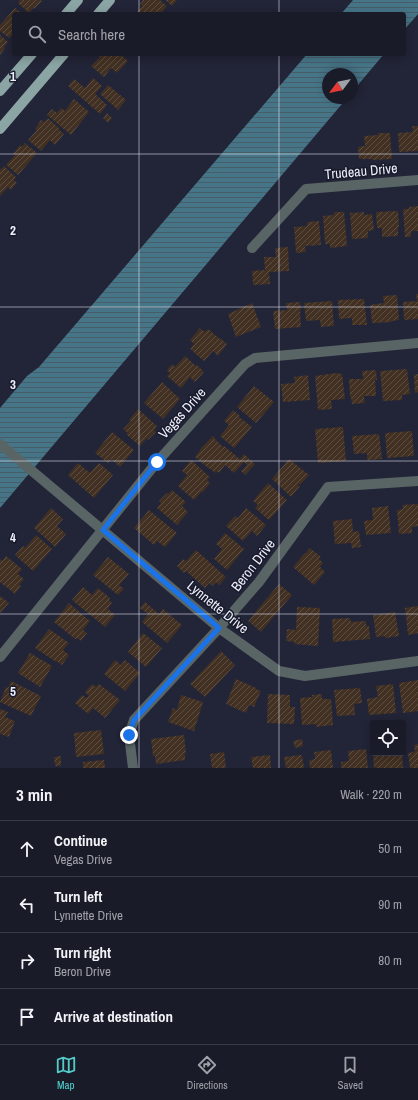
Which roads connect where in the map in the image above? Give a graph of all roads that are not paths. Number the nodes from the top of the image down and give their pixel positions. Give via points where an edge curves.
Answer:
1 (78, 0) edge
2 (110, 0) edge
3 (68, 12) edge
4 (100, 12) edge
5 (30, 56) edge
6 (60, 56) edge
7 (0, 91) edge
8 (0, 129) edge
9 (418, 180) edge
10 (252, 248) dead end
11 (418, 343) edge
12 (0, 444) edge
13 (418, 481) edge
14 (103, 530) junction
15 (219, 628) junction
16 (0, 657) edge
17 (418, 661) edge
18 (133, 768) edge

1 - 3 main road
2 - 4 main road
5 - 7 main road
6 - 8 main road
9 - 10 street, Trudeau Drive via 306,189
11 - 14 street, Vegas Drive via 255,358 245,364 157,462
12 - 14 street, Lynnette Drive
13 - 15 street, Beron Drive via 328,487 260,582
14 - 15 street, Lynnette Drive
14 - 16 street, Vegas Drive
15 - 17 street, Lynnette Drive via 279,671 305,676
15 - 18 street, Beron Drive via 134,720 129,735

